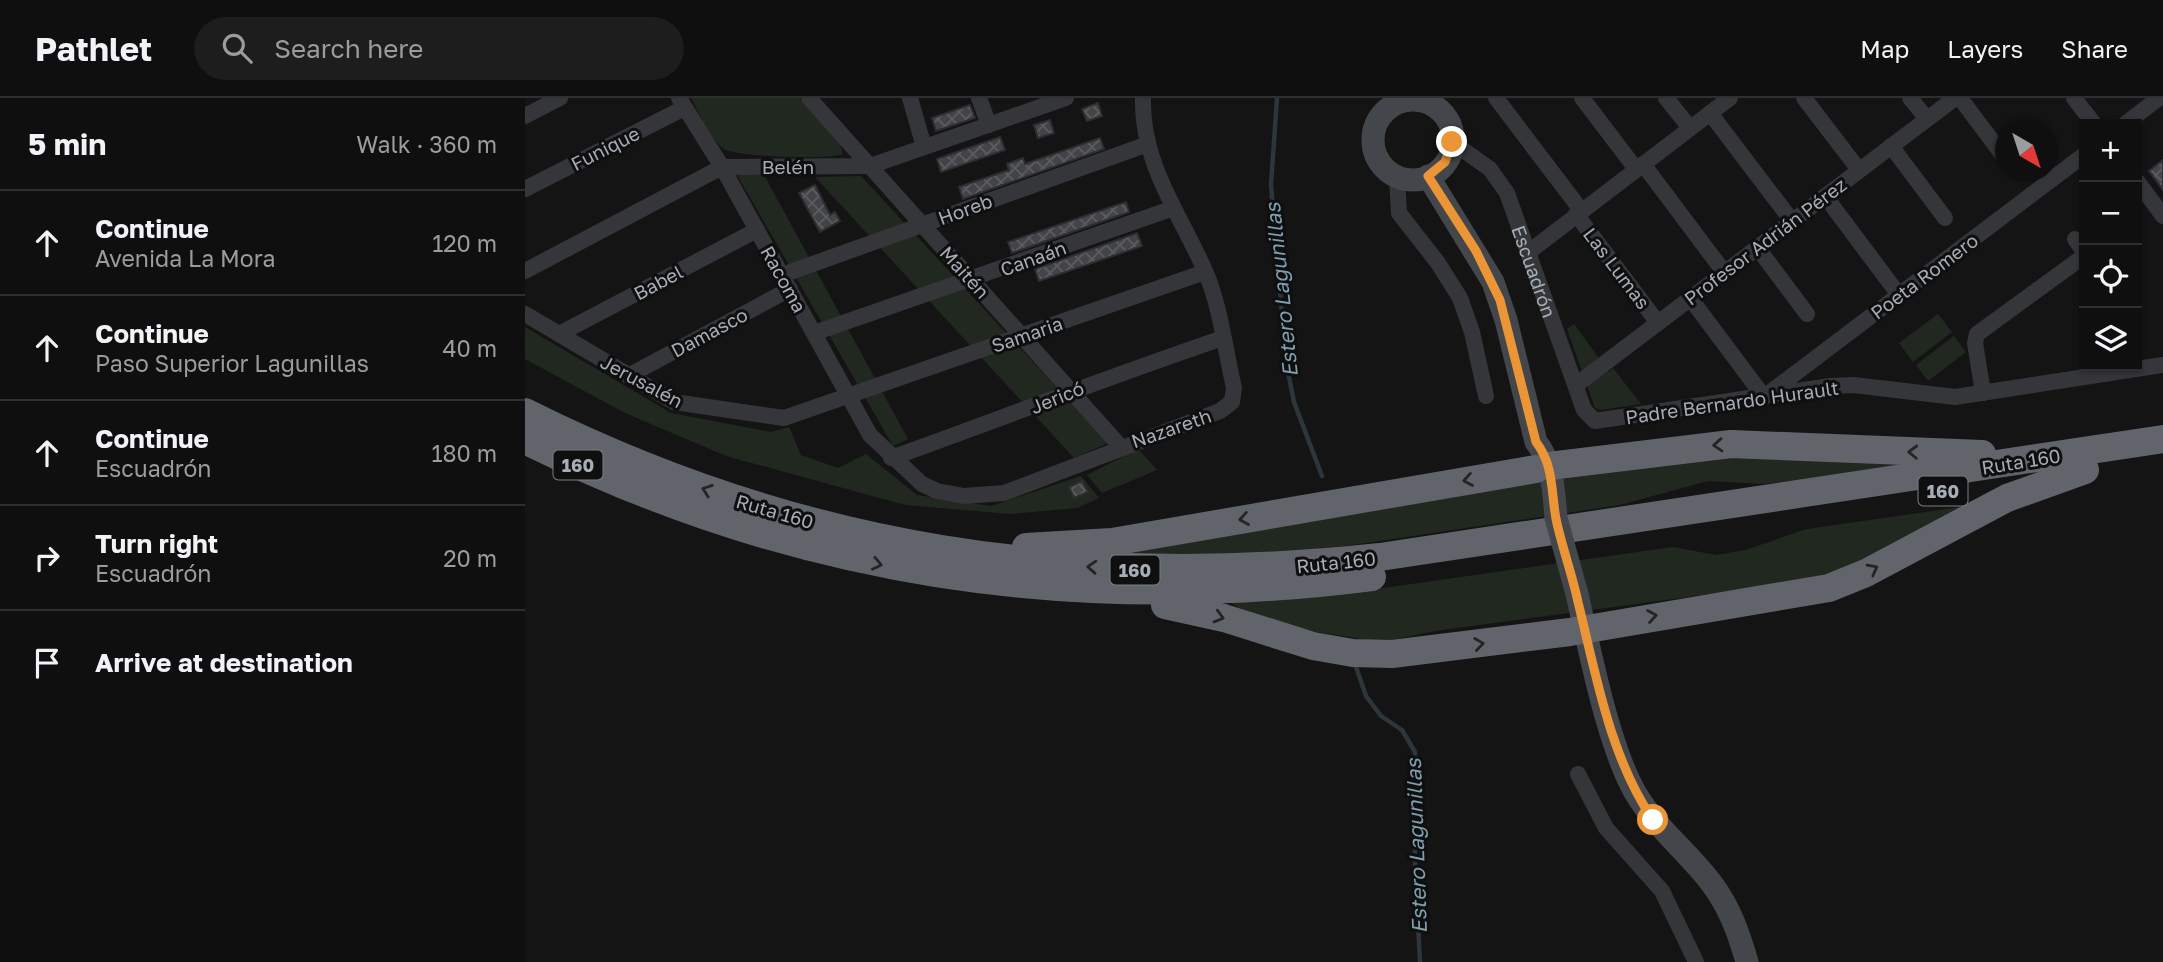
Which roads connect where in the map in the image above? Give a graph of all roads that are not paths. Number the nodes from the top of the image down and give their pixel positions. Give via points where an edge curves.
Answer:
1 (560, 98) edge
2 (910, 98) edge
3 (979, 98) edge
4 (1066, 98) edge
5 (1143, 98) edge
6 (1496, 98) edge
7 (1582, 98) edge
8 (1666, 98) edge
9 (1730, 98) edge
10 (1804, 98) edge
11 (1910, 98) edge
12 (1955, 98) edge
13 (1960, 98) edge
14 (2074, 98) edge
15 (2159, 98) edge
16 (811, 99) edge
17 (682, 103) edge
18 (1438, 103) edge
19 (1710, 113) junction
20 (525, 116) edge
21 (1927, 119) junction
22 (2090, 119) edge
23 (2132, 119) edge
24 (989, 125) junction
25 (1689, 128) junction
26 (1452, 142) junction
27 (1148, 144) junction
28 (1995, 145) edge
29 (1891, 146) junction
30 (924, 148) junction
31 (2079, 159) edge
32 (870, 166) junction
33 (1639, 166) junction
34 (722, 167) junction
35 (1859, 170) junction
36 (1428, 176) junction
37 (1397, 177) junction
38 (2138, 182) edge
39 (525, 189) edge
40 (1825, 196) junction
41 (2161, 208) edge
42 (1171, 209) junction
43 (1579, 212) junction
44 (1945, 218) dead end
45 (1792, 221) junction
46 (922, 225) junction
47 (757, 230) junction
48 (1757, 247) junction
49 (1530, 251) junction
50 (2079, 251) edge
51 (525, 271) edge
52 (1205, 272) junction
53 (1724, 272) junction
54 (971, 280) junction
55 (786, 282) junction
56 (1899, 295) junction
57 (1690, 298) junction
58 (525, 314) edge
59 (1807, 314) dead end
60 (1658, 323) junction
61 (814, 333) junction
62 (559, 334) junction
63 (1022, 336) junction
64 (1223, 338) junction
65 (2163, 365) edge
66 (2142, 367) edge
67 (2115, 371) edge
68 (628, 376) junction
69 (1576, 385) junction
70 (1072, 392) junction
71 (1983, 393) junction
72 (849, 396) junction
73 (1486, 396) dead end
74 (1764, 397) junction
75 (525, 412) edge
76 (1591, 419) joint
77 (2163, 439) edge
78 (525, 440) edge
79 (1120, 446) junction
80 (891, 458) junction
81 (2163, 458) edge
82 (1540, 459) junction
83 (2082, 461) junction
84 (891, 540) junction
85 (1080, 590) junction
86 (1585, 629) junction
87 (1578, 774) dead end
88 (1696, 962) edge
89 (1747, 962) edge

1 - 20 street
2 - 30 street
3 - 24 street
4 - 24 street, Belén
5 - 27 street, Nazareth
6 - 43 street, Las Lumas
7 - 33 street
8 - 25 street
9 - 19 street
10 - 35 street
11 - 21 street
12 - 21 street, Profesor Adrián Pérez
13 - 28 street
14 - 22 street
15 - 23 street
16 - 32 street, Maitén
17 - 34 street, Racoma
17 - 39 street, Funique
18 - 26 street
18 - 37 street via 1399,103 1377,124 1376,155
19 - 25 street
19 - 45 street
21 - 29 street, Profesor Adrián Pérez
24 - 30 street, Belén
25 - 33 street
26 - 36 street via 1445,162
26 - 49 street, Escuadrón via 1497,176
27 - 42 street, Nazareth
27 - 46 street, Horeb
29 - 35 street, Profesor Adrián Pérez
29 - 44 street
30 - 32 street, Belén
31 - 56 street, Poeta Romero
32 - 34 street, Belén
32 - 46 street, Maitén
33 - 43 street
33 - 53 street
34 - 47 street, Racoma
34 - 51 street, Belén
35 - 40 street, Profesor Adrián Pérez
36 - 37 street via 1416,180
36 - 82 street via 1476,251 1500,300
37 - 73 street via 1399,213 1460,298
38 - 41 street
40 - 45 street, Profesor Adrián Pérez
40 - 56 street
42 - 52 street, Nazareth
42 - 54 street, Canaán
43 - 49 street
43 - 60 street, Las Lumas
45 - 48 street, Profesor Adrián Pérez
46 - 54 street, Maitén
46 - 55 street, Horeb
47 - 55 street, Racoma
47 - 62 street, Babel
48 - 53 street, Profesor Adrián Pérez
48 - 59 street
49 - 69 street, Escuadrón
50 - 71 street via 1977,334
52 - 63 street, Samaria
52 - 64 street, Nazareth
53 - 57 street, Profesor Adrián Pérez
54 - 61 street, Canaán
54 - 63 street, Maitén
55 - 61 street, Racoma
55 - 68 street, Damasco
56 - 74 street, Poeta Romero
57 - 60 street, Profesor Adrián Pérez
57 - 74 street
58 - 62 street, Jerusalén
60 - 69 street, Profesor Adrián Pérez
61 - 72 street, Racoma
62 - 68 street, Jerusalén
63 - 70 street, Maitén
63 - 72 street, Samaria
64 - 70 street, Jericó
64 - 79 street, Nazareth via 1234,388 1229,406
65 - 66 street, Padre Bernardo Hurault
67 - 71 street, Padre Bernardo Hurault
68 - 72 street, Jerusalén via 684,405 768,418 792,417
69 - 76 street, Escuadrón
70 - 79 street, Maitén
70 - 80 street, Jericó
71 - 74 street, Padre Bernardo Hurault via 1936,397 1845,385
72 - 80 street, Racoma via 870,435
74 - 76 street, Padre Bernardo Hurault via 1602,422
84 -> 75 highway, Ruta 160 / 160 via 716,493 612,453
77 - 83 highway, Ruta 160 / 160
78 -> 85 highway, Ruta 160 / 160 via 672,505 782,541 912,571
79 - 80 street, Nazareth via 1023,486 983,496 937,491
81 - 83 highway, Ruta 160 / 160
83 -> 82 highway via 1731,444
82 -> 84 highway via 1112,542 1024,547
82 - 86 street, bridge
83 -> 84 highway, Ruta 160 / 160 via 1283,567 1163,570 1060,565 968,555
83 - 85 highway, Ruta 160 / 160 via 1335,582 1214,592
86 -> 83 highway via 1829,587 1866,573
85 -> 86 highway via 1191,610 1294,641 1353,653 1411,653
86 - 89 street via 1629,781 1662,832 1720,895
87 - 88 street via 1606,828 1662,891

